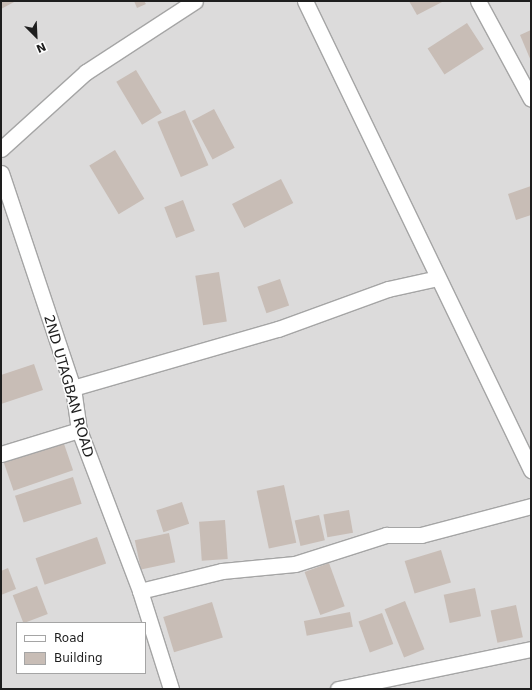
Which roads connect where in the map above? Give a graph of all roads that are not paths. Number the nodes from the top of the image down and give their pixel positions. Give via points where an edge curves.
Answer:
1 (195, 1) edge
2 (305, 1) edge
3 (478, 1) edge
4 (531, 99) edge
5 (1, 149) edge
6 (1, 173) edge
7 (438, 278) junction
8 (73, 388) junction
9 (79, 430) junction
10 (1, 454) edge
11 (531, 470) edge
12 (531, 506) edge
13 (140, 591) junction
14 (531, 649) edge
15 (171, 689) edge
16 (338, 689) edge

1 - 5 street via 86,72
2 - 7 street
3 - 4 street
6 - 8 street, 2ND UTAGBAN ROAD
7 - 8 street via 388,288 278,329
7 - 11 street
8 - 9 street, 2ND UTAGBAN ROAD
9 - 10 street
9 - 13 street, 2ND UTAGBAN ROAD
12 - 13 street via 421,535 386,535 296,564 222,571
13 - 15 street, 2ND UTAGBAN ROAD
14 - 16 street

